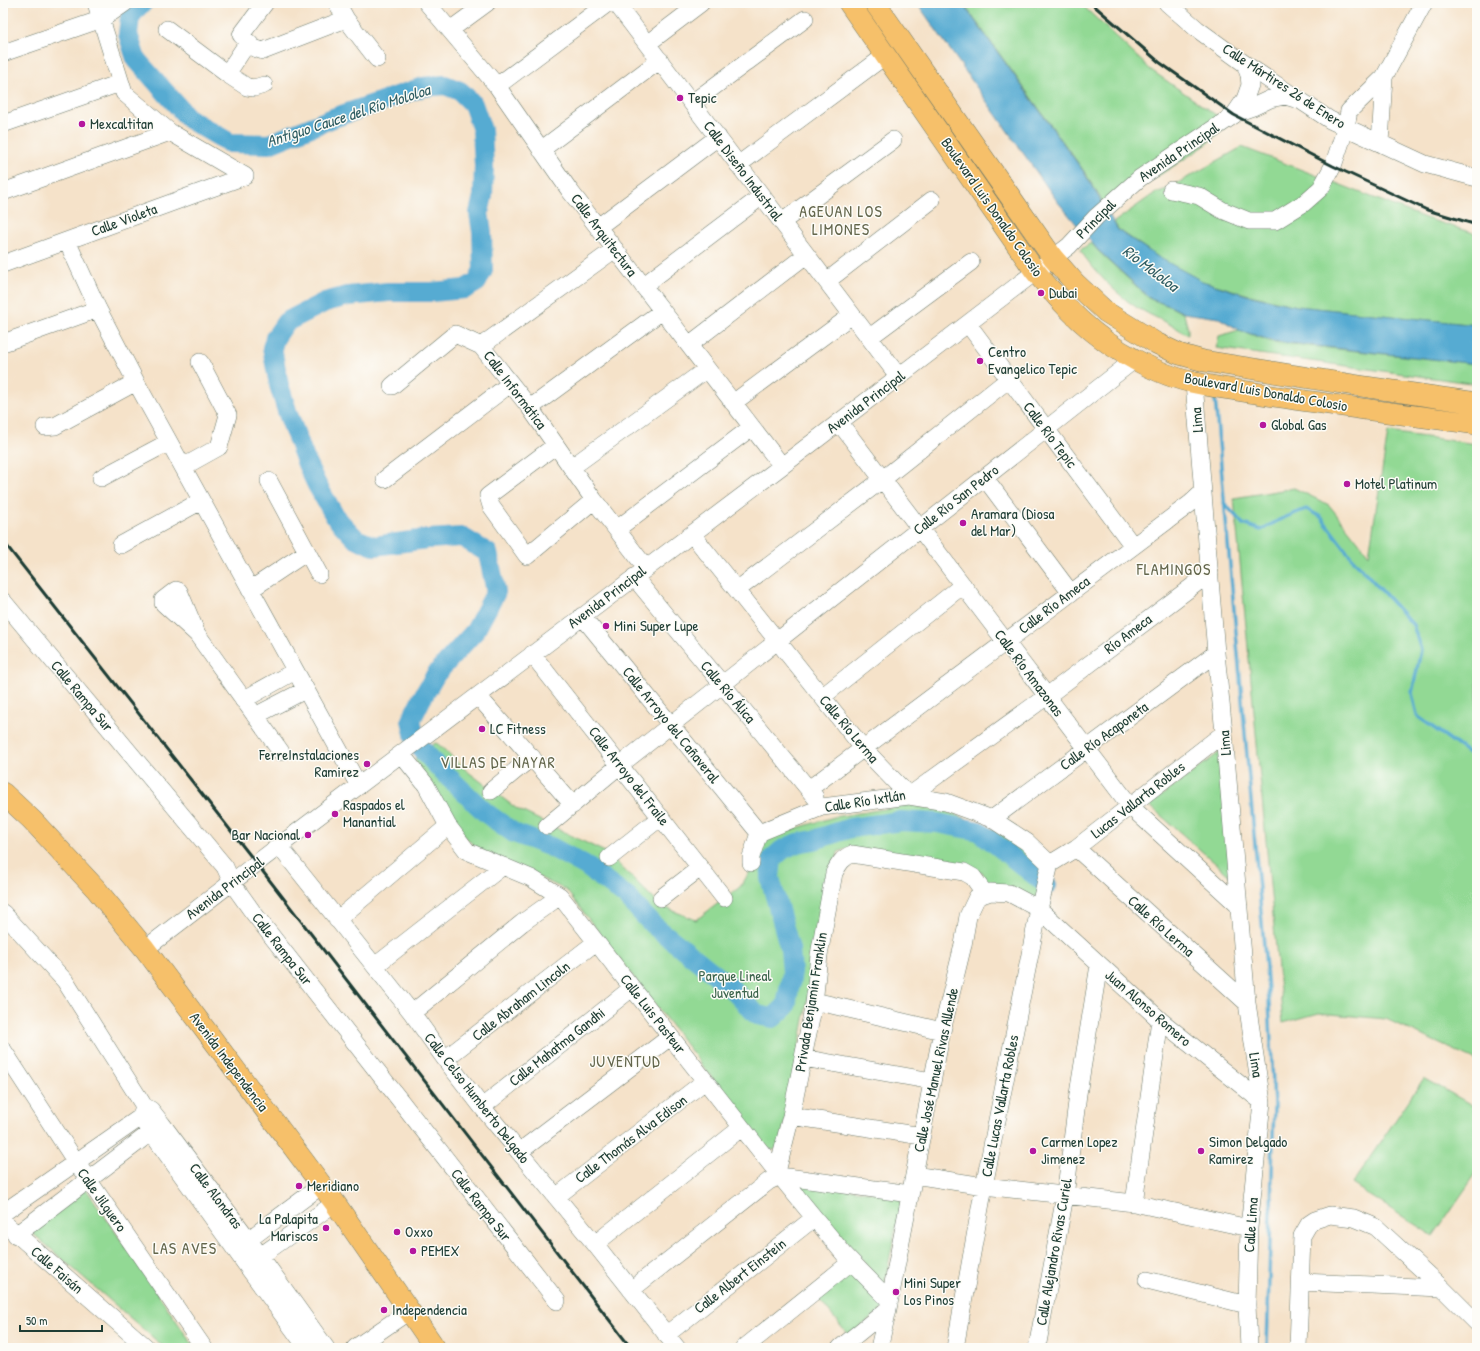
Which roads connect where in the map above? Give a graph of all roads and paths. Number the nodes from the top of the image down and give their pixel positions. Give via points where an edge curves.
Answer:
1 (125, 3) edge
2 (265, 3) edge
3 (337, 3) edge
4 (427, 3) edge
5 (487, 3) edge
6 (608, 3) edge
7 (616, 3) edge
8 (701, 3) edge
9 (849, 3) edge
10 (874, 3) edge
11 (1167, 3) edge
12 (1424, 3) edge
13 (99, 11) edge
14 (346, 19) junction
15 (805, 19) dead end
16 (167, 29) dead end
17 (450, 30) junction
18 (248, 42) junction
19 (647, 44) junction
20 (3, 53) edge
21 (886, 55) junction
22 (377, 59) dead end
23 (660, 60) junction
24 (1245, 64) junction
25 (227, 74) junction
26 (1384, 77) junction
27 (120, 83) junction
28 (264, 85) dead end
29 (497, 86) junction
30 (692, 103) junction
31 (1306, 103) junction
32 (1236, 113) junction
33 (3, 124) edge
34 (1346, 127) junction
35 (170, 132) junction
36 (718, 137) junction
37 (893, 140) dead end
38 (1380, 143) junction
39 (542, 150) junction
40 (738, 165) junction
41 (1477, 178) edge
42 (1171, 190) dead end
43 (3, 192) edge
44 (1124, 193) joint
45 (762, 196) junction
46 (932, 200) dead end
47 (782, 222) junction
48 (598, 227) junction
49 (67, 240) junction
50 (615, 249) junction
51 (1065, 249) junction
52 (806, 255) junction
53 (971, 262) dead end
54 (3, 264) edge
55 (1035, 271) junction
56 (826, 281) junction
57 (643, 286) junction
58 (98, 309) junction
59 (662, 310) junction
60 (852, 315) junction
61 (968, 324) junction
62 (870, 337) junction
63 (3, 343) edge
64 (689, 345) junction
65 (481, 346) junction
66 (1134, 360) junction
67 (200, 362) dead end
68 (707, 369) junction
69 (899, 377) junction
70 (1009, 379) junction
71 (136, 382) junction
72 (510, 384) junction
73 (1208, 385) junction
74 (392, 386) dead end
75 (733, 403) junction
76 (1477, 403) edge
77 (530, 408) junction
78 (840, 422) junction
79 (1477, 424) edge
80 (45, 427) dead end
81 (752, 427) junction
82 (1046, 429) junction
83 (169, 442) junction
84 (556, 445) junction
85 (782, 466) junction
86 (183, 467) junction
87 (572, 467) junction
88 (101, 478) dead end
89 (985, 478) junction
90 (385, 479) dead end
91 (883, 479) junction
92 (269, 481) dead end
93 (1203, 492) junction
94 (201, 500) junction
95 (594, 500) junction
96 (920, 528) junction
97 (616, 529) junction
98 (692, 534) junction
99 (121, 545) dead end
100 (1133, 546) junction
101 (307, 552) junction
102 (640, 573) junction
103 (1210, 573) junction
104 (319, 574) dead end
105 (963, 585) junction
106 (250, 590) junction
107 (737, 590) junction
108 (1070, 592) junction
109 (3, 601) edge
110 (582, 616) junction
111 (197, 634) dead end
112 (777, 641) junction
113 (1006, 641) junction
114 (1216, 653) junction
115 (532, 654) junction
116 (295, 671) junction
117 (722, 684) junction
118 (305, 690) junction
119 (478, 696) junction
120 (822, 696) junction
121 (1047, 696) junction
122 (243, 700) junction
123 (255, 716) junction
124 (671, 725) junction
125 (1224, 733) junction
126 (863, 748) junction
127 (1086, 748) junction
128 (281, 752) dead end
129 (403, 752) junction
130 (532, 757) junction
131 (620, 765) junction
132 (359, 786) junction
133 (808, 788) junction
134 (491, 791) dead end
135 (3, 792) edge
136 (909, 796) junction
137 (573, 805) junction
138 (822, 807) junction
139 (1131, 807) junction
140 (661, 817) junction
141 (992, 819) junction
142 (448, 826) junction
143 (547, 826) dead end
144 (760, 833) junction
145 (279, 846) junction
146 (1076, 848) junction
147 (467, 851) junction
148 (609, 858) dead end
149 (751, 864) dead end
150 (1050, 864) junction
151 (503, 866) junction
152 (700, 868) junction
153 (483, 882) junction
154 (232, 883) junction
155 (985, 894) junction
156 (560, 896) junction
157 (661, 898) dead end
158 (724, 898) dead end
159 (1239, 906) junction
160 (1038, 909) junction
161 (3, 913) edge
162 (337, 920) junction
163 (596, 942) junction
164 (145, 949) junction
165 (1099, 965) junction
166 (374, 966) junction
167 (632, 988) junction
168 (1247, 1003) junction
169 (814, 1004) junction
170 (412, 1013) junction
171 (1160, 1020) junction
172 (942, 1031) junction
173 (670, 1037) junction
174 (3, 1050) edge
175 (803, 1058) junction
176 (445, 1059) junction
177 (706, 1081) junction
178 (932, 1081) junction
179 (1262, 1102) junction
180 (482, 1107) junction
181 (145, 1111) junction
182 (791, 1116) junction
183 (157, 1128) junction
184 (741, 1128) junction
185 (922, 1136) junction
186 (519, 1152) junction
187 (76, 1162) junction
188 (778, 1174) junction
189 (914, 1176) junction
190 (88, 1180) junction
191 (322, 1185) junction
192 (984, 1186) junction
193 (910, 1194) junction
194 (1065, 1196) junction
195 (556, 1197) junction
196 (335, 1203) junction
197 (1134, 1203) junction
198 (3, 1213) edge
199 (814, 1218) junction
200 (3, 1222) edge
201 (1249, 1228) junction
202 (16, 1235) junction
203 (248, 1239) junction
204 (595, 1244) junction
205 (235, 1250) junction
206 (260, 1256) junction
207 (851, 1262) junction
208 (247, 1266) junction
209 (1147, 1280) dead end
210 (1301, 1282) junction
211 (1442, 1288) junction
212 (631, 1290) junction
213 (558, 1302) dead end
214 (889, 1305) junction
215 (1247, 1306) junction
216 (409, 1311) junction
217 (1477, 1323) edge
218 (666, 1335) junction
219 (147, 1348) edge
220 (204, 1348) edge
221 (307, 1348) edge
222 (326, 1348) edge
223 (355, 1348) edge
224 (435, 1348) edge
225 (677, 1348) edge
226 (744, 1348) edge
227 (840, 1348) edge
228 (879, 1348) edge
229 (955, 1348) edge
230 (1037, 1348) edge
231 (1249, 1348) edge
232 (1298, 1348) edge

1 - 13 street
2 - 18 street via 241,35
3 - 14 street
4 - 17 street, Calle Arquitectura
5 - 17 street
6 - 29 street
7 - 19 street, Calle Diseño Industrial
8 - 19 street
9 - 21 main road, Boulevard Luis Donaldo Colosio
10 - 51 main road, Boulevard Luis Donaldo Colosio
11 - 24 street, Calle Mártires 26 de Enero
12 - 26 street
13 - 20 street
13 - 27 street
14 - 18 street via 263,51 254,48
14 - 22 street
15 - 30 street
16 - 25 street
17 - 29 street, Calle Arquitectura
18 - 25 street
19 - 23 street, Calle Diseño Industrial
21 - 40 street
21 - 55 main road, Boulevard Luis Donaldo Colosio
23 - 30 street, Calle Diseño Industrial
23 - 39 street
24 - 31 street, Calle Mártires 26 de Enero
24 - 32 street, Avenida Principal via 1250,85
25 - 28 street via 247,87
26 - 34 street via 1349,111
26 - 38 street
27 - 33 street
27 - 35 street via 124,93
29 - 39 street, Calle Arquitectura
30 - 36 street, Calle Diseño Industrial
31 - 32 street, Avenida Principal via 1285,96 1270,99
31 - 34 street, Calle Mártires 26 de Enero via 1330,120
32 - 44 street, Avenida Principal via 1140,178
34 - 38 street, Calle Mártires 26 de Enero
34 - 42 street via 1333,166 1321,188 1304,203 1275,221 1249,221 1222,210 1199,196
35 - 43 street
35 - 49 street, Calle Violeta via 244,176
36 - 40 street, Calle Diseño Industrial
36 - 48 street
37 - 47 street
38 - 41 street, Calle Mártires 26 de Enero via 1425,164
39 - 48 street, Calle Arquitectura
40 - 45 street, Calle Diseño Industrial
44 - 51 street, Principal
45 - 47 street, Calle Diseño Industrial
45 - 57 street
46 - 56 street
47 - 52 street, Calle Diseño Industrial
48 - 50 street, Calle Arquitectura
49 - 54 street, Calle Violeta
49 - 58 street
50 - 57 street, Calle Arquitectura
50 - 65 street, Calle Informática
51 - 55 street, Avenida Principal
51 - 76 main road, Boulevard Luis Donaldo Colosio via 1075,282 1106,312 1179,354 1210,362
52 - 56 street, Calle Diseño Industrial
52 - 64 street
53 - 62 street
55 - 61 street, Avenida Principal
55 - 66 main road, Boulevard Luis Donaldo Colosio via 1089,329
56 - 60 street, Calle Diseño Industrial
57 - 59 street, Calle Arquitectura
58 - 63 street
58 - 71 street
59 - 64 street, Calle Arquitectura
59 - 77 street
60 - 62 street, Calle Diseño Industrial
60 - 75 street
61 - 69 street, Avenida Principal
61 - 70 street, Calle Río Tepic
62 - 69 street, Calle Diseño Industrial
64 - 68 street, Calle Arquitectura
65 - 72 street, Calle Informática
65 - 74 street via 455,334
66 - 73 main road, Boulevard Luis Donaldo Colosio via 1166,373
66 - 82 street, Calle Río San Pedro
67 - 86 street via 228,415 219,447
68 - 75 street, Calle Arquitectura
68 - 87 street
69 - 78 street, Avenida Principal
70 - 82 street, Calle Río Tepic
70 - 91 street
71 - 80 street via 55,426
71 - 83 street
72 - 77 street, Calle Informática
72 - 90 street
73 - 79 main road, Boulevard Luis Donaldo Colosio
73 - 93 street, Lima
75 - 81 street, Calle Arquitectura
77 - 84 street, Calle Informática
78 - 85 street, Avenida Principal
78 - 91 street, Calle Río Amazonas
81 - 85 street, Calle Arquitectura
81 - 97 street
82 - 89 street, Calle Río San Pedro
82 - 100 street, Calle Río Tepic
83 - 86 street
83 - 88 street
84 - 87 street, Calle Informática
84 - 95 street via 488,496 490,506 527,556
85 - 98 street, Avenida Principal
86 - 94 street
87 - 95 street, Calle Informática
89 - 96 street, Calle Río San Pedro
89 - 108 street
91 - 96 street, Calle Río Amazonas
91 - 107 street
92 - 101 street
93 - 100 street, Calle Río Ameca
93 - 103 street, Lima
94 - 99 street
94 - 106 street
95 - 97 street, Calle Informática
96 - 105 street, Calle Río Amazonas
96 - 112 street, Calle Río San Pedro
97 - 102 street, Calle Informática
98 - 102 street, Avenida Principal
98 - 107 street, Calle Río Lerma
100 - 108 street, Calle Río Ameca
101 - 104 street
101 - 106 street
102 - 110 street, Avenida Principal
102 - 117 street, Calle Río Álica
103 - 114 street, Lima
103 - 121 street, Río Ameca
105 - 113 street, Calle Río Amazonas
105 - 120 street
106 - 116 street
107 - 112 street, Calle Río Lerma
108 - 113 street, Calle Río Ameca
109 - 154 street, Calle Rampa Sur via 225,867
110 - 115 street, Avenida Principal
110 - 124 street, Calle Arroyo del Cañaveral
111 - 122 street
112 - 117 street, Calle Río San Pedro
112 - 120 street, Calle Río Lerma
113 - 121 street, Calle Río Amazonas
113 - 126 street, Calle Río Ameca
114 - 125 street, Lima
114 - 127 street, Calle Río Acaponeta
115 - 119 street, Avenida Principal
115 - 131 street, Calle Arroyo del Fraile
116 - 118 street
116 - 122 street
117 - 124 street, Calle Río San Pedro
117 - 133 street, Calle Río Álica
118 - 123 street
118 - 132 street
119 - 129 street, Avenida Principal
119 - 130 street
120 - 126 street, Calle Río Lerma
121 - 127 street, Calle Río Amazonas
121 - 136 street, Calle Río Ixtlán
122 - 123 street
123 - 128 street
124 - 131 street, Calle Río San Pedro
124 - 144 street, Calle Arroyo del Cañaveral
125 - 139 street, Lucas Vallarta Robles
125 - 159 street, Lima
126 - 133 street, Calle Río Ameca
126 - 136 street, Calle Río Lerma
127 - 139 street, Calle Río Amazonas
127 - 141 street, Calle Río Acaponeta
129 - 132 street, Avenida Principal
129 - 142 street via 426,785
130 - 134 street
130 - 137 street
131 - 137 street, Calle Río San Pedro
131 - 140 street, Calle Arroyo del Fraile
132 - 145 street, Avenida Principal
133 - 138 street, Calle Río Álica
135 - 164 main road, Avenida Independencia via 96,888
136 - 138 street, Calle Río Ixtlán
136 - 141 street via 946,802
137 - 143 street, Calle Río San Pedro
138 - 144 street, Calle Río Ixtlán
139 - 146 street, Lucas Vallarta Robles
139 - 159 street, Calle Río Amazonas
140 - 148 street
140 - 152 street, Calle Arroyo del Fraile
141 - 150 street via 1027,842
142 - 147 street
142 - 162 street
144 - 149 street
145 - 154 street, Avenida Principal
145 - 162 street, Calle Celso Humberto Delgado
146 - 150 street, Lucas Vallarta Robles
146 - 168 street, Calle Río Lerma
147 - 151 street, Calle Luis Pasteur
147 - 153 street
150 - 160 street, Calle Lucas Vallarta Robles
151 - 153 street
151 - 156 street, Calle Luis Pasteur via 531,878
152 - 157 street
152 - 158 street, Calle Arroyo del Fraile
153 - 166 street
154 - 164 street, Avenida Principal
154 - 213 street, Calle Rampa Sur
155 - 160 street via 1009,893
155 - 169 street, Privada Benjamín Franklin via 973,877 964,872 852,854 844,858 834,873 819,955
155 - 172 street, Calle José Manuel Rivas Allende via 977,897 968,916
156 - 163 street, Calle Luis Pasteur
156 - 170 street via 522,923
159 - 168 street, Lima
160 - 165 street, Juan Alonso Romero
160 - 192 street, Calle Lucas Vallarta Robles
161 - 181 street, Calle Alondras via 65,981
162 - 166 street, Calle Celso Humberto Delgado
163 - 167 street, Calle Luis Pasteur
163 - 176 street, Calle Abraham Lincoln
164 - 191 main road, Avenida Independencia
165 - 171 street, Juan Alonso Romero
165 - 194 street, Calle Alejandro Rivas Curiel
166 - 170 street, Calle Celso Humberto Delgado
167 - 173 street, Calle Luis Pasteur
167 - 180 street, Calle Mahatma Gandhi
168 - 179 street, Lima
169 - 172 street via 823,1003
169 - 175 street, Privada Benjamín Franklin
170 - 176 street, Calle Celso Humberto Delgado
171 - 179 street, Juan Alonso Romero
171 - 197 street
172 - 178 street, Calle José Manuel Rivas Allende
173 - 177 street, Calle Luis Pasteur
173 - 186 street
174 - 187 street, Calle Jilguero
175 - 178 street
175 - 182 street, Privada Benjamín Franklin
176 - 180 street, Calle Celso Humberto Delgado
177 - 184 street, Calle Luis Pasteur
177 - 195 street, Calle Thomás Alva Edison
178 - 185 street, Calle José Manuel Rivas Allende
179 - 201 street, Calle Lima
180 - 186 street, Calle Celso Humberto Delgado
181 - 183 street, Calle Alondras
181 - 187 street
182 - 185 street
182 - 188 street, Privada Benjamín Franklin
183 - 190 street
183 - 203 street, Calle Alondras
183 - 205 street, Calle Alondras
184 - 188 street, Calle Luis Pasteur
184 - 204 street
185 - 189 street, Calle José Manuel Rivas Allende
186 - 195 street, Calle Celso Humberto Delgado
187 - 190 street, Calle Jilguero
187 - 198 street
188 - 193 street
188 - 199 street, Calle Luis Pasteur
188 - 212 street
189 - 192 street
189 - 193 street, Calle José Manuel Rivas Allende
190 - 202 street
190 - 220 street, Calle Jilguero
191 - 196 main road, Avenida Independencia
191 - 203 street
192 - 194 street
192 - 229 street, Calle Lucas Vallarta Robles
193 - 214 street, Calle José Manuel Rivas Allende
194 - 197 street
194 - 230 street, Calle Alejandro Rivas Curiel
195 - 204 street, Calle Celso Humberto Delgado
196 - 206 street
196 - 216 main road, Avenida Independencia
197 - 201 street
199 - 207 street, Calle Luis Pasteur
199 - 218 street, Calle Albert Einstein
200 - 202 street, Calle Faisán
201 - 215 street, Calle Lima
202 - 219 street, Calle Faisán
203 - 205 street
203 - 206 street, Calle Alondras
204 - 212 street, Calle Celso Humberto Delgado
205 - 208 street, Calle Alondras
206 - 208 street
206 - 222 street, Calle Alondras
207 - 214 street, Calle Luis Pasteur
207 - 226 street
208 - 221 street, Calle Alondras
209 - 215 street
210 - 211 street
210 - 211 street via 1302,1236 1309,1224 1330,1215 1354,1218 1376,1227
210 - 232 street
211 - 217 street
212 - 218 street, Calle Celso Humberto Delgado
214 - 227 street
214 - 228 street, Calle José Manuel Rivas Allende
215 - 231 street, Calle Lima
216 - 223 street
216 - 224 main road, Avenida Independencia
218 - 225 street, Calle Celso Humberto Delgado

